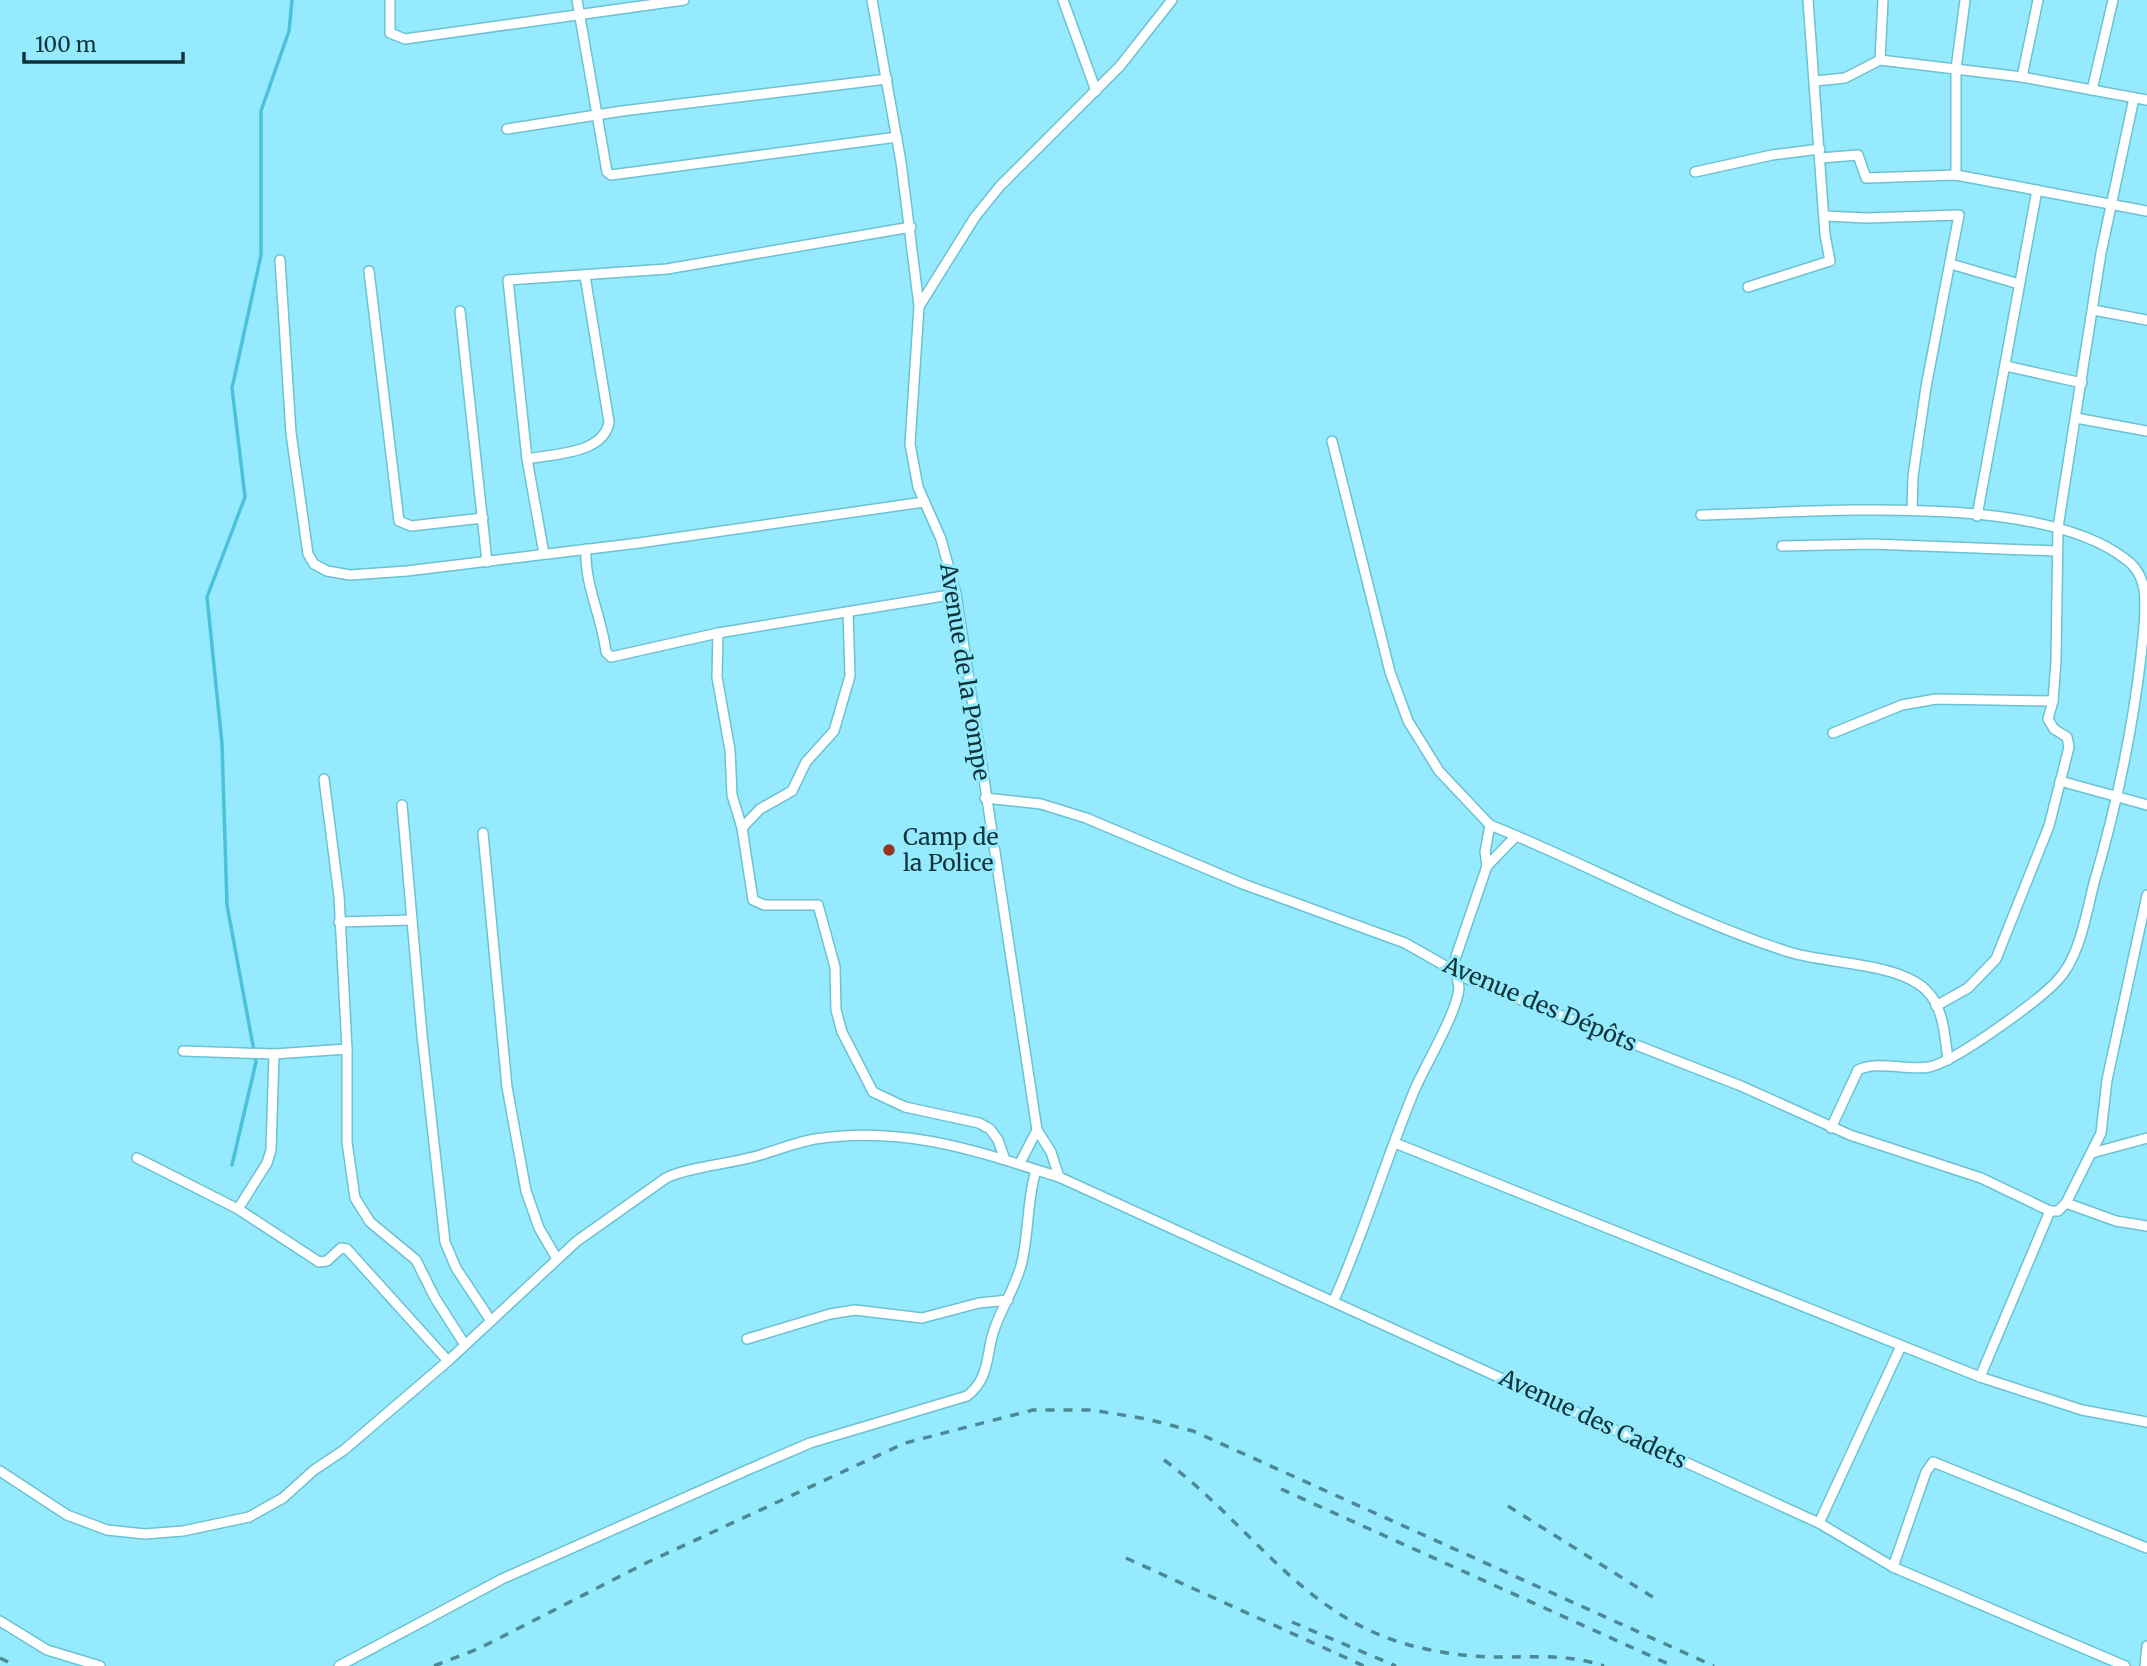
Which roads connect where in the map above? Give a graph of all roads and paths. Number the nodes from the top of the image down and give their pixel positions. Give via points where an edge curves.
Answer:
1 (390, 0) edge
2 (577, 0) edge
3 (684, 0) edge
4 (872, 0) edge
5 (1063, 0) edge
6 (1172, 0) edge
7 (1808, 0) edge
8 (1883, 0) edge
9 (1965, 0) edge
10 (2038, 0) edge
11 (2113, 0) edge
12 (579, 15) junction
13 (1880, 60) junction
14 (1956, 69) junction
15 (2022, 78) junction
16 (887, 79) junction
17 (1815, 81) junction
18 (2092, 90) junction
19 (1096, 91) junction
20 (2134, 98) junction
21 (2147, 100) edge
22 (596, 114) junction
23 (507, 129) dead end
24 (897, 137) junction
25 (1820, 154) junction
26 (1695, 172) dead end
27 (1955, 175) junction
28 (2037, 190) junction
29 (2112, 204) junction
30 (2147, 211) edge
31 (1825, 216) junction
32 (911, 227) junction
33 (281, 260) dead end
34 (1951, 264) junction
35 (369, 271) dead end
36 (585, 276) junction
37 (2019, 284) junction
38 (1748, 287) dead end
39 (919, 306) junction
40 (2093, 310) junction
41 (460, 311) dead end
42 (2147, 320) edge
43 (2006, 366) junction
44 (2082, 383) junction
45 (2076, 418) junction
46 (2147, 431) edge
47 (1332, 441) dead end
48 (527, 459) junction
49 (924, 502) junction
50 (1912, 510) junction
51 (1701, 516) dead end
52 (1977, 516) junction
53 (483, 518) junction
54 (2058, 527) junction
55 (1782, 546) dead end
56 (586, 549) junction
57 (2056, 551) junction
58 (544, 554) junction
59 (487, 562) junction
60 (957, 594) junction
61 (848, 612) junction
62 (718, 633) junction
63 (2053, 701) junction
64 (1833, 733) dead end
65 (324, 779) dead end
66 (2060, 781) junction
67 (985, 798) junction
68 (2117, 799) junction
69 (2147, 805) edge
70 (402, 806) dead end
71 (1490, 825) junction
72 (743, 828) junction
73 (483, 834) dead end
74 (1516, 835) junction
75 (1487, 866) junction
76 (2147, 895) edge
77 (412, 920) junction
78 (339, 922) junction
79 (1453, 972) junction
80 (1470, 980) junction
81 (1459, 989) junction
82 (1936, 1006) junction
83 (347, 1049) junction
84 (183, 1051) dead end
85 (274, 1054) junction
86 (1948, 1060) junction
87 (1831, 1128) junction
88 (1037, 1130) junction
89 (2147, 1138) edge
90 (1395, 1143) junction
91 (2092, 1153) junction
92 (1004, 1157) junction
93 (137, 1158) dead end
94 (1020, 1163) junction
95 (1036, 1170) junction
96 (1059, 1177) junction
97 (2066, 1203) junction
98 (238, 1209) junction
99 (2050, 1211) junction
100 (2147, 1226) edge
101 (557, 1259) junction
102 (1008, 1300) junction
103 (1334, 1300) junction
104 (491, 1321) junction
105 (747, 1339) dead end
106 (465, 1345) junction
107 (1901, 1346) junction
108 (448, 1361) junction
109 (1980, 1377) junction
110 (2147, 1422) edge
111 (0, 1471) edge
112 (1819, 1523) junction
113 (2147, 1549) edge
114 (1893, 1567) junction
115 (0, 1621) edge
116 (2147, 1646) edge
117 (100, 1666) edge
118 (339, 1666) edge
119 (2125, 1666) edge
120 (2145, 1666) edge

1 - 12 street via 390,33 405,39
2 - 12 street
3 - 12 street
4 - 16 street, Avenue de la Pompe
5 - 19 street
6 - 19 street
7 - 17 street
8 - 13 street
9 - 14 street
10 - 15 street
11 - 18 street
12 - 22 street
13 - 14 street
13 - 17 street via 1845,78
14 - 15 street
14 - 27 street
15 - 18 street
16 - 22 street
16 - 24 street, Avenue de la Pompe
17 - 25 street
18 - 20 street
19 - 39 street via 1000,186
20 - 21 street
20 - 29 street
22 - 23 street
22 - 24 street via 607,172 616,175
24 - 32 street, Avenue de la Pompe
25 - 26 street via 1772,155
25 - 27 street via 1858,155 1866,178
25 - 31 street
27 - 28 street
28 - 29 street
28 - 37 street
29 - 30 street
29 - 40 street
31 - 34 street via 1955,214 1960,219
31 - 38 street via 1828,264
32 - 36 street via 717,262
32 - 39 street, Avenue de la Pompe
33 - 59 street via 296,479 308,554 314,564 351,575
34 - 37 street
34 - 50 street via 1926,387
35 - 53 street via 400,520 411,526
36 - 48 street via 608,433 588,446
36 - 48 street via 507,282
37 - 43 street
39 - 49 street, Avenue de la Pompe via 910,444
40 - 42 street
40 - 44 street
41 - 53 street
43 - 44 street
43 - 52 street
44 - 45 street
45 - 46 street
45 - 54 street
47 - 71 street via 1404,712 1439,771
48 - 58 street
49 - 56 street
49 - 60 street, Avenue de la Pompe via 941,539
50 - 51 street
50 - 52 street
52 - 54 street
53 - 59 street
54 - 57 street
54 - 68 street via 2124,558 2142,582 2146,610 2139,684
55 - 57 street via 1872,544
56 - 58 street
56 - 62 street via 586,572 611,657
57 - 63 street
58 - 59 street
60 - 61 street
60 - 67 street, Avenue de la Pompe
61 - 62 street
61 - 72 street via 850,676 834,731 806,762 792,791 760,808
62 - 72 street via 717,677 730,750 732,795
63 - 64 street via 1936,699 1902,705
63 - 66 street via 2050,724 2070,742
65 - 78 street
66 - 68 street
66 - 82 street via 2049,826 1996,959 1968,988
67 - 79 street, Avenue des Dépôts via 1041,804 1086,818 1243,884 1405,943
67 - 88 street, Avenue de la Pompe
68 - 69 street
68 - 86 street via 2082,928 2065,972 2039,997
70 - 77 street
71 - 74 street
71 - 75 street
72 - 92 street via 753,900 764,905 815,903 820,908 835,967 836,1010 842,1032 873,1093 905,1107 979,1123 990,1129
73 - 101 street via 507,1087 526,1191 539,1228
74 - 75 street
74 - 82 street via 1740,936 1793,953 1862,965 1918,984
75 - 79 street
76 - 91 street via 2107,1080 2101,1133
77 - 78 street
77 - 104 street via 445,1242 456,1268
78 - 83 street
79 - 80 street, Avenue des Dépôts
79 - 81 street
80 - 81 street
80 - 87 street, Avenue des Dépôts via 1741,1086
81 - 90 street
82 - 86 street
83 - 85 street
83 - 106 street via 347,1142 355,1198 370,1222 416,1260
84 - 85 street
85 - 98 street via 271,1150
86 - 87 street via 1924,1067 1862,1068
87 - 99 street, Avenue des Dépôts via 1981,1178
88 - 94 street
88 - 96 street, Avenue de la Pompe
89 - 91 street
90 - 103 street
90 - 107 street
91 - 97 street
92 - 94 street, Avenue des Cadets
92 - 101 street, Avenue des Cadets via 909,1137 801,1142 713,1167 677,1172 597,1225
93 - 98 street
94 - 95 street, Avenue des Cadets
95 - 96 street, Avenue des Cadets
95 - 102 street via 1023,1259
96 - 103 street, Avenue des Cadets
97 - 99 street via 2058,1211
97 - 100 street via 2116,1221
98 - 108 street via 319,1262 347,1249
99 - 109 street
101 - 104 street, Avenue des Cadets
102 - 105 street via 922,1318 855,1310
102 - 118 street via 993,1333 986,1374 967,1396 810,1443 502,1579
103 - 112 street, Avenue des Cadets
104 - 106 street, Avenue des Cadets
106 - 108 street, Avenue des Cadets
107 - 109 street
107 - 112 street
108 - 111 street, Avenue des Cadets via 283,1498 249,1517 218,1525 145,1534 107,1530 67,1515
109 - 110 street via 2082,1410
112 - 114 street, Avenue des Cadets
113 - 114 street via 1933,1462
114 - 119 street, Avenue des Cadets
115 - 117 street via 47,1650
116 - 120 street

